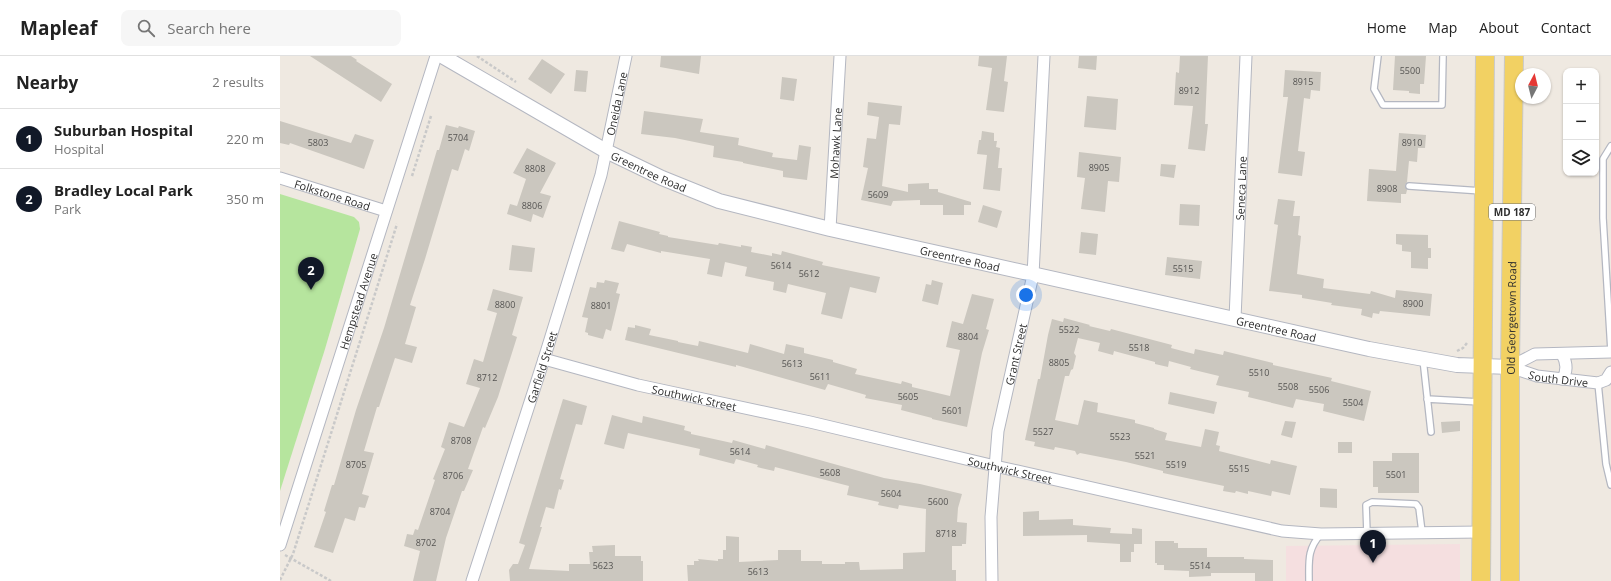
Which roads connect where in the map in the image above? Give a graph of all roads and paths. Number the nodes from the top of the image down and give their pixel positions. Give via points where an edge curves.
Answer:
1 (436, 56) edge
2 (442, 56) edge
3 (477, 56) edge
4 (626, 56) edge
5 (840, 56) edge
6 (1044, 56) edge
7 (1246, 56) edge
8 (1378, 56) edge
9 (1443, 56) edge
10 (1485, 56) edge
11 (1514, 56) edge
12 (517, 82) dead end
13 (432, 112) dead end
14 (1611, 146) edge
15 (606, 151) junction
16 (280, 178) edge
17 (411, 178) dead end
18 (1408, 186) dead end
19 (1484, 191) junction
20 (386, 211) junction
21 (397, 222) dead end
22 (830, 230) junction
23 (1033, 275) junction
24 (1235, 319) junction
25 (1611, 351) edge
26 (1562, 354) junction
27 (544, 359) junction
28 (1423, 359) junction
29 (1483, 366) junction
30 (1510, 367) junction
31 (1611, 372) edge
32 (1562, 379) junction
33 (1598, 383) junction
34 (1427, 399) junction
35 (1482, 402) junction
36 (1431, 432) dead end
37 (995, 466) junction
38 (1611, 485) edge
39 (1422, 532) junction
40 (1481, 532) junction
41 (1367, 533) junction
42 (1321, 534) junction
43 (280, 546) edge
44 (280, 553) edge
45 (291, 559) junction
46 (280, 580) edge
47 (1309, 580) edge
48 (332, 581) edge
49 (472, 581) edge
50 (992, 581) edge
51 (1481, 581) edge
52 (1510, 581) edge

1 - 20 street, Hempstead Avenue
2 - 15 street, Greentree Road
3 - 12 path
4 - 15 street, Oneida Lane
5 - 22 street, Mohawk Lane
6 - 23 street, Grant Street
7 - 24 street, Seneca Lane
8 - 9 lane via 1374,89 1383,105 1442,105
10 - 19 main road, MD 187
11 - 30 main road, Old Georgetown Road / MD 187
13 - 17 path
14 - 25 lane via 1603,159 1603,218
15 - 22 street, Greentree Road via 662,178 719,201
15 - 27 street, Garfield Street via 601,175
16 - 20 street, Folkstone Road
18 - 19 lane
19 - 29 main road, MD 187
20 - 43 street, Hempstead Avenue
21 - 45 path
22 - 23 street, Greentree Road
23 - 24 street, Greentree Road
23 - 37 street, Grant Street via 998,431
24 - 28 street, Greentree Road
25 - 26 street, South Drive
26 - 30 street, South Drive via 1535,354
26 - 32 street via 1567,369
27 - 37 street, Southwick Street via 638,385
27 - 49 street, Garfield Street
28 - 29 street, Greentree Road via 1457,365
28 - 34 lane
29 - 30 street, Greentree Road
29 - 35 main road, MD 187
30 - 32 street, South Drive via 1537,376
30 - 52 main road, Old Georgetown Road / MD 187
31 - 33 street, South Drive via 1606,380
32 - 33 street, South Drive
33 - 38 lane via 1606,464
34 - 35 lane
34 - 36 lane
35 - 40 main road, MD 187
37 - 42 street, Southwick Street via 1282,531
37 - 50 street, Grant Street via 991,517
39 - 40 street, Southwick Street
39 - 41 street, Southwick Street
39 - 41 lane via 1419,508 1416,504 1372,502 1366,505
40 - 51 main road, MD 187
41 - 42 street, Southwick Street
42 - 47 lane via 1311,547
44 - 45 path
45 - 46 path
45 - 48 path

